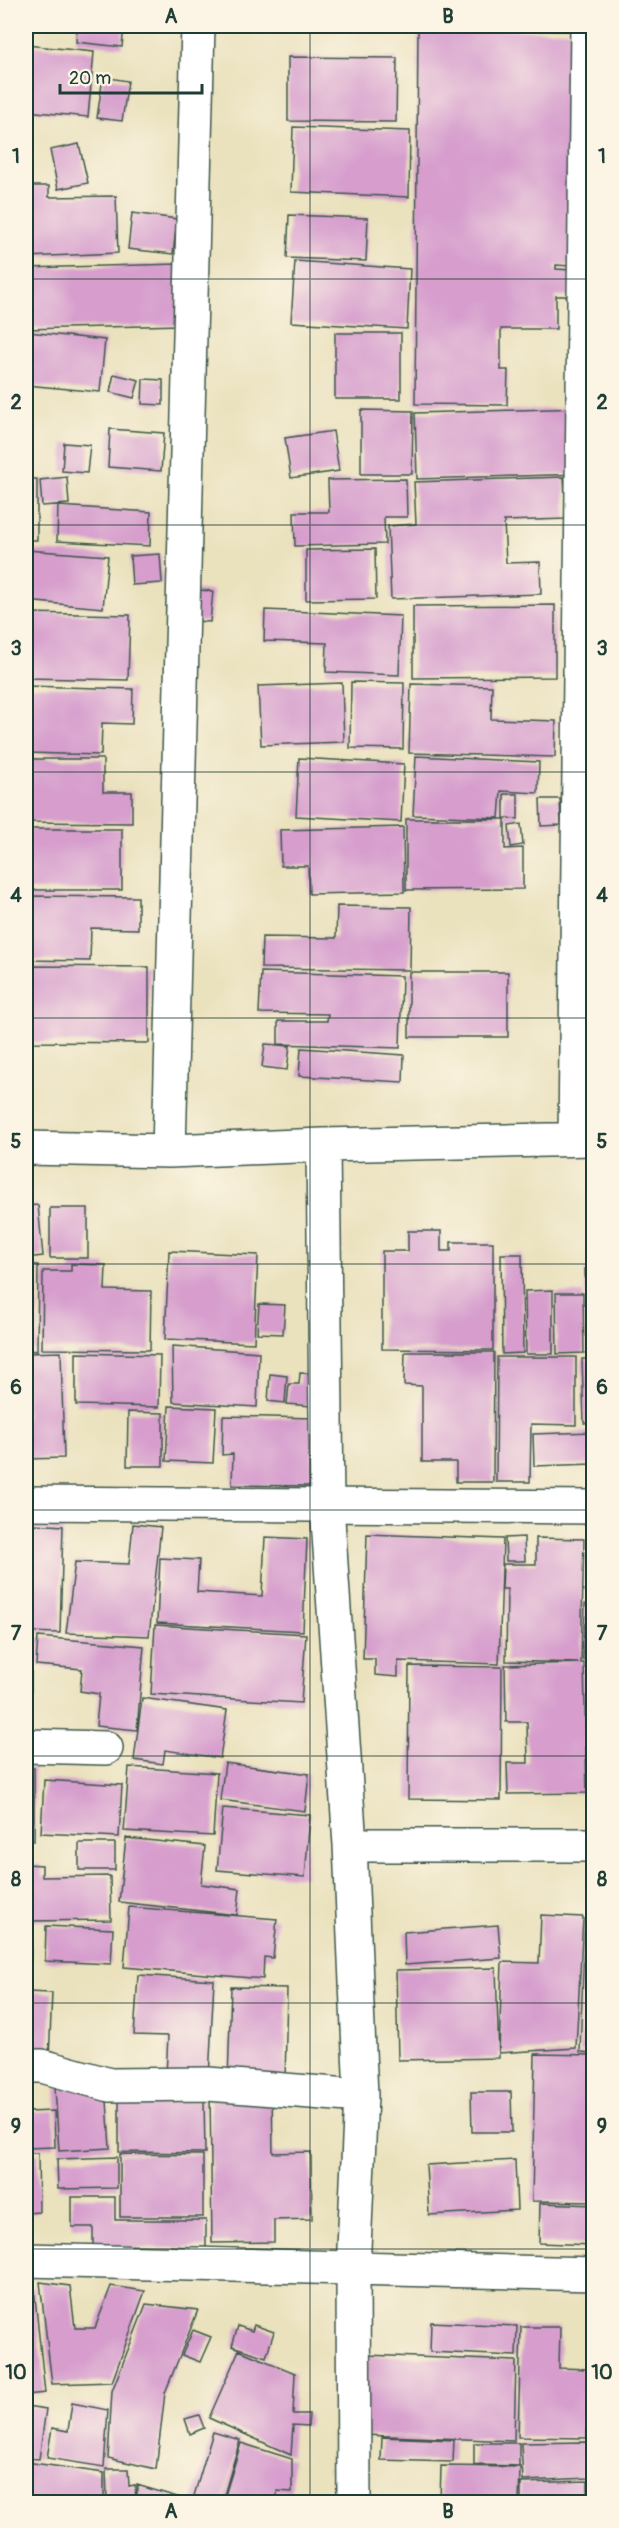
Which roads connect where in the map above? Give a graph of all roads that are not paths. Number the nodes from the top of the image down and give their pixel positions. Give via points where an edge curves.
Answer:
1 (198, 26) edge
2 (587, 26) edge
3 (584, 1139) edge
4 (323, 1145) junction
5 (26, 1148) edge
6 (170, 1151) junction
7 (26, 1503) edge
8 (327, 1506) junction
9 (594, 1507) edge
10 (26, 1746) edge
11 (106, 1748) dead end
12 (350, 1845) junction
13 (594, 1845) edge
14 (26, 2066) edge
15 (361, 2096) junction
16 (26, 2260) edge
17 (353, 2270) junction
18 (594, 2274) edge
19 (354, 2502) edge

1 - 6 street
2 - 3 street
3 - 4 street
4 - 6 street
4 - 8 street
5 - 6 street
7 - 8 street
8 - 9 street
8 - 12 street
10 - 11 street
12 - 13 street
12 - 15 street
14 - 15 street via 42,2066 110,2085 208,2084
15 - 17 street
16 - 17 street
17 - 18 street
17 - 19 street

